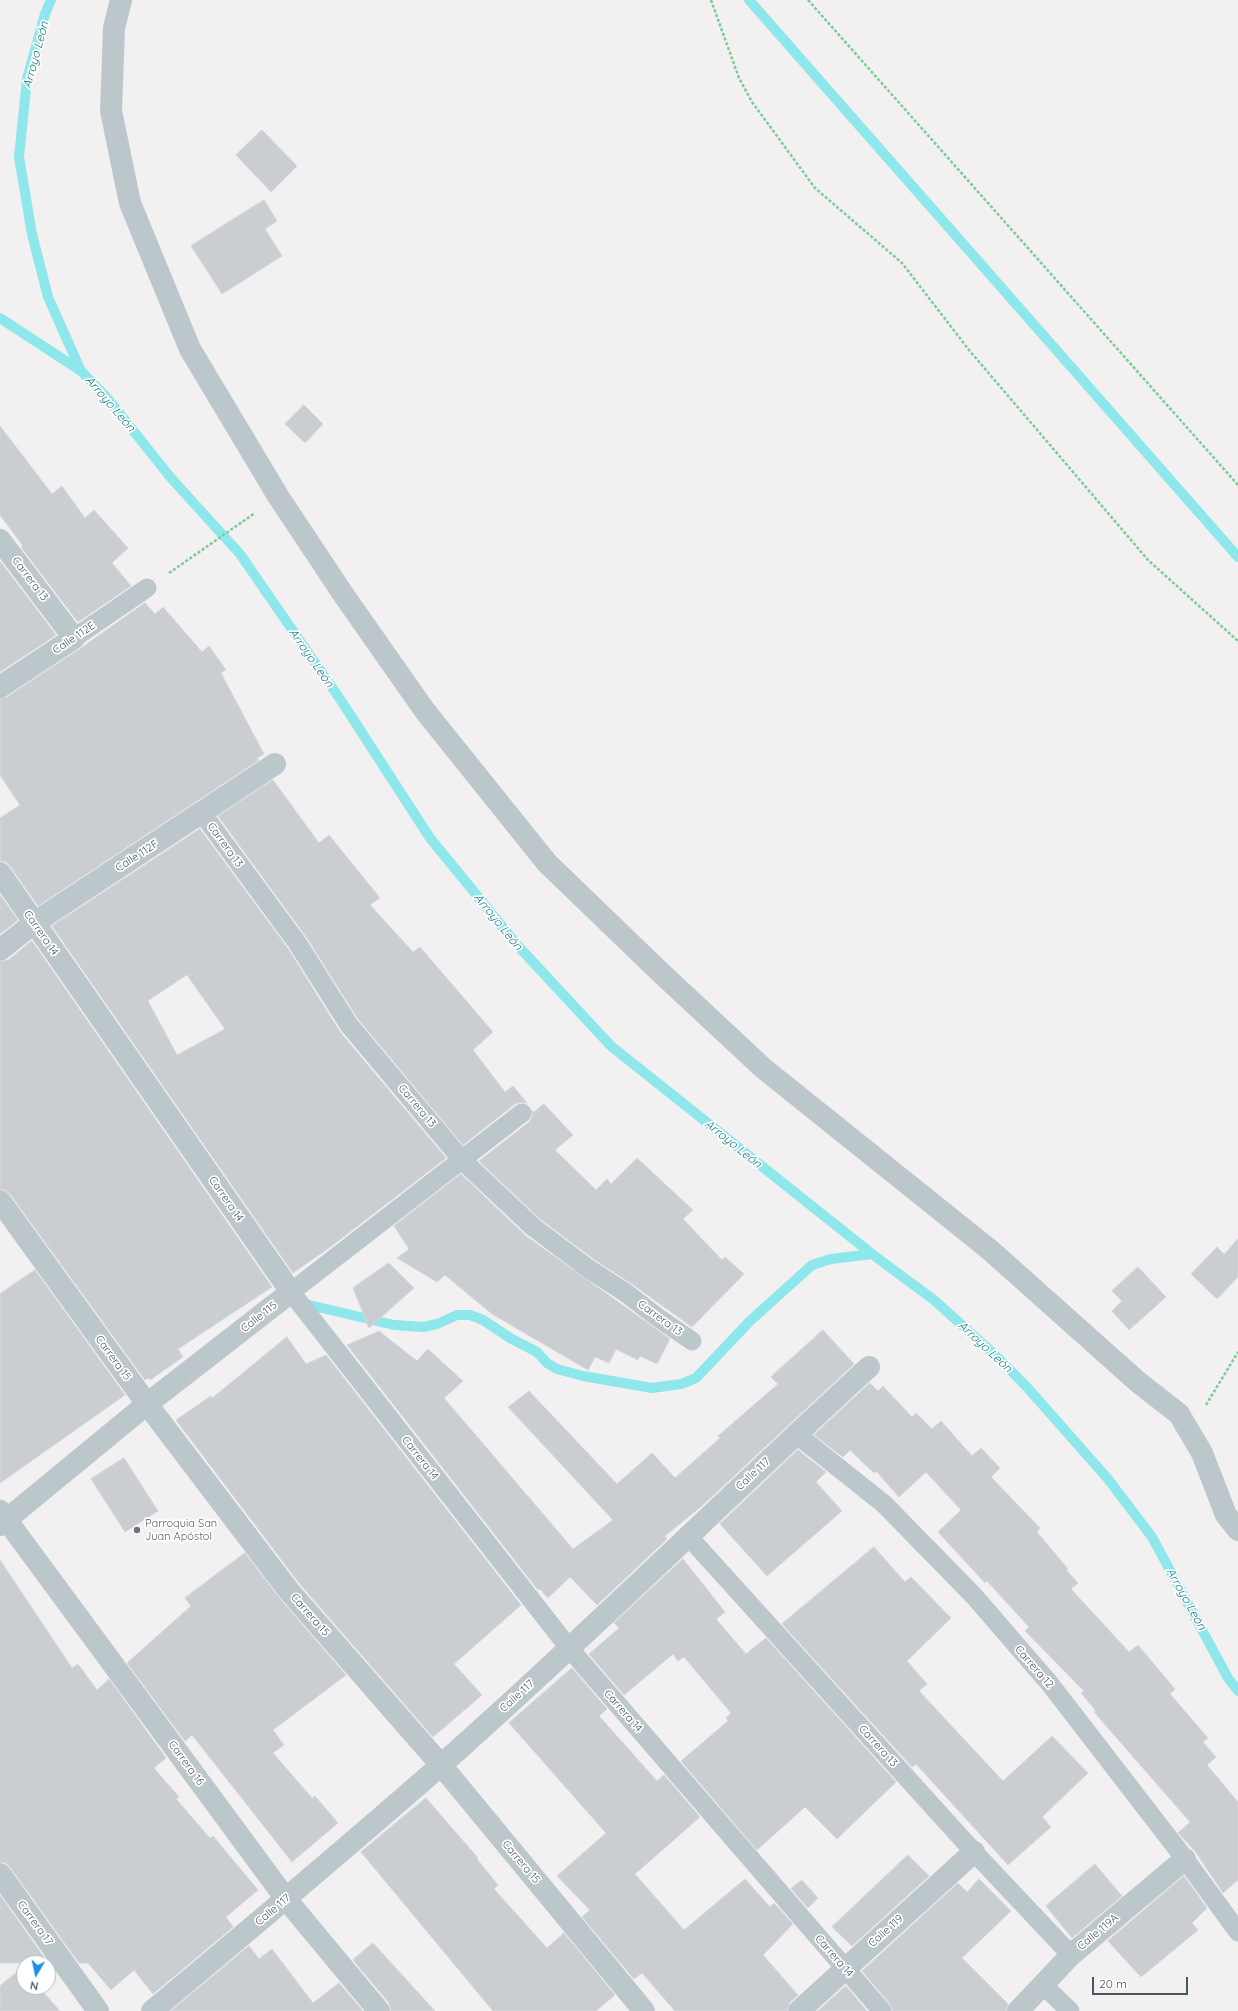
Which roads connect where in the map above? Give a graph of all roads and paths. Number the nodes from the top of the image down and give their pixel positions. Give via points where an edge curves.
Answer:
1 (121, 0) edge
2 (711, 0) edge
3 (808, 0) edge
4 (1238, 486) edge
5 (256, 511) dead end
6 (0, 540) edge
7 (165, 576) dead end
8 (147, 588) dead end
9 (74, 638) junction
10 (1238, 641) edge
11 (0, 687) edge
12 (275, 764) dead end
13 (202, 813) junction
14 (0, 873) edge
15 (34, 924) junction
16 (0, 950) edge
17 (522, 1113) dead end
18 (462, 1160) junction
19 (0, 1201) edge
20 (291, 1292) junction
21 (692, 1341) dead end
22 (1238, 1352) edge
23 (869, 1367) dead end
24 (146, 1404) junction
25 (1190, 1432) junction
26 (796, 1434) junction
27 (3, 1519) edge
28 (1238, 1530) edge
29 (688, 1536) junction
30 (569, 1648) junction
31 (441, 1765) junction
32 (974, 1852) junction
33 (1185, 1859) junction
34 (0, 1874) edge
35 (286, 1899) junction
36 (1238, 1932) edge
37 (1071, 1955) junction
38 (845, 1969) junction
39 (1042, 1984) junction
40 (98, 2011) edge
41 (152, 2011) edge
42 (379, 2011) edge
43 (644, 2011) edge
44 (799, 2011) edge
45 (882, 2011) edge
46 (1018, 2011) edge
47 (1070, 2011) edge

1 - 25 street via 114,28 111,110 130,203 190,349 278,496 342,594 425,711 547,863 659,971 764,1068 990,1250 1138,1382 1179,1414
2 - 10 path via 739,78 752,102 815,188 902,263 969,350 1148,560
3 - 4 path
5 - 7 path
6 - 9 street, Carrera 13
8 - 9 lane, Calle 112E
9 - 11 street, Calle 112E
12 - 13 street, Calle 112F
13 - 15 street, Calle 112F
13 - 18 lane, Carrera 13 via 298,944 349,1025
14 - 15 street, Carrera 14
15 - 16 street, Calle 112F
15 - 20 street, Carrera 14
17 - 18 lane, Calle 115
18 - 20 lane, Calle 115
18 - 21 lane, Carrera 13 via 533,1226 589,1269
19 - 24 street, Carrera 15
20 - 24 street, Calle 115
20 - 30 lane, Carrera 14
22 - 25 path
23 - 26 street, Calle 117
24 - 27 street, Calle 115
24 - 31 street, Carrera 15 via 289,1591
25 - 28 street via 1202,1453 1226,1515
26 - 29 street, Calle 117
26 - 33 lane, Carrera 12 via 884,1504 974,1596 1050,1684
27 - 35 street, Carrera 16
29 - 30 street, Calle 117
29 - 32 lane, Carrera 13
30 - 31 street, Calle 117
30 - 38 lane, Carrera 14
31 - 35 street, Calle 117
31 - 43 street, Carrera 15
32 - 37 lane, Carrera 13
32 - 38 street, Calle 119
33 - 36 lane, Carrera 12
33 - 37 street, Calle 119A
34 - 40 street, Carrera 17
35 - 41 street, Calle 117
35 - 42 street, Carrera 16
37 - 39 street, Calle 119A
38 - 44 street, Calle 119
38 - 45 lane, Carrera 14
39 - 46 street, Calle 119A
39 - 47 lane

